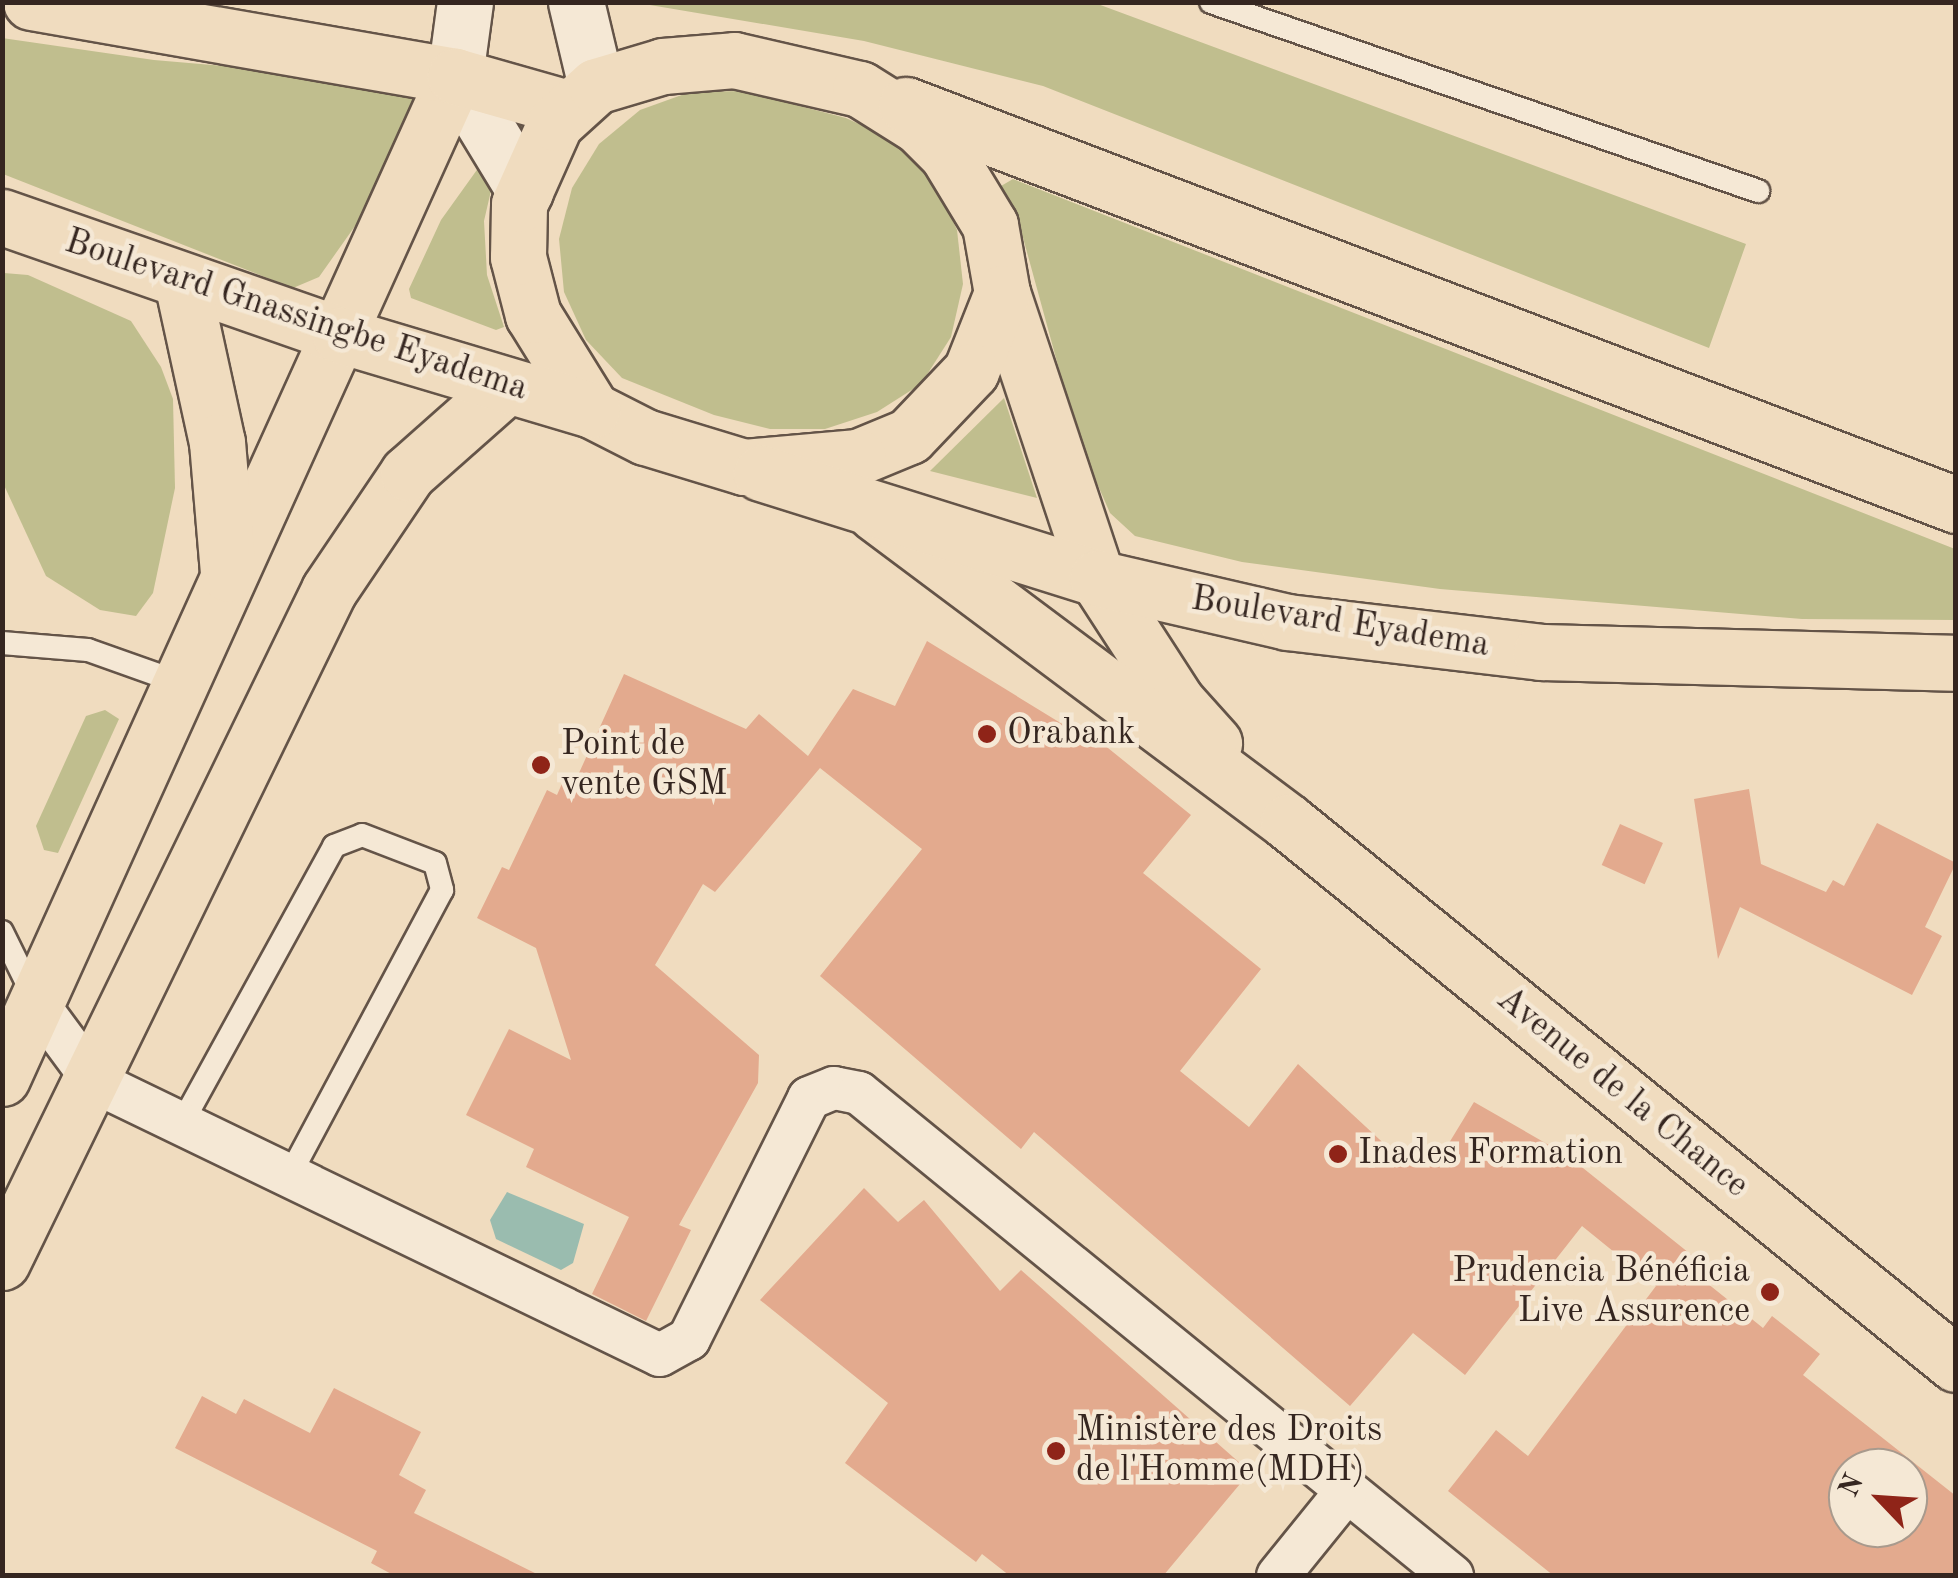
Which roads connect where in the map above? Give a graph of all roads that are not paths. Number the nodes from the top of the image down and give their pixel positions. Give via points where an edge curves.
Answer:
1 (31, 2) edge
2 (466, 2) edge
3 (576, 2) edge
4 (1212, 2) edge
5 (1260, 12) edge
6 (455, 76) junction
7 (860, 89) junction
8 (582, 97) junction
9 (525, 190) junction
10 (1758, 190) dead end
11 (2, 216) edge
12 (182, 282) junction
13 (1002, 293) junction
14 (340, 335) junction
15 (504, 388) junction
16 (592, 410) junction
17 (744, 466) junction
18 (1956, 506) edge
19 (875, 513) junction
20 (228, 574) junction
21 (1097, 578) junction
22 (2, 643) edge
23 (1956, 663) edge
24 (182, 683) junction
25 (1288, 822) junction
26 (2, 932) edge
27 (38, 1005) junction
28 (2, 1078) edge
29 (95, 1082) junction
30 (182, 1123) junction
31 (290, 1175) junction
32 (2, 1262) edge
33 (1956, 1364) edge
34 (1346, 1492) junction
35 (1278, 1576) edge
36 (1452, 1576) edge

1 - 6 main road
2 - 6 main road
3 - 8 main road
4 - 5 lane
5 - 10 lane
6 - 8 main road
6 - 9 main road
6 - 14 main road
7 - 8 main road via 734,60 663,66
7 - 13 main road via 919,126 970,186 990,224
7 - 18 main road via 1088,169
8 - 9 main road
9 - 16 main road via 518,258 532,315
11 - 12 main road, Boulevard Gnassingbe Eyadema
12 - 14 main road, Boulevard Gnassingbe Eyadema
12 - 20 main road via 216,442
13 - 17 main road via 971,371 909,436 858,457
13 - 21 main road
14 - 15 main road, Boulevard Gnassingbe Eyadema
14 - 20 main road
15 - 16 main road, Boulevard Gnassingbe Eyadema
15 - 29 main road via 408,474 329,590
16 - 17 main road, Boulevard Gnassingbe Eyadema via 645,437
17 - 19 main road, Boulevard Eyadema
19 - 21 main road, Boulevard Eyadema
19 - 25 main road
20 - 24 main road
21 - 23 main road, Boulevard Eyadema via 1287,622 1418,640 1541,652
21 - 25 main road via 1178,703
22 - 24 lane via 88,650
24 - 27 main road
25 - 33 main road, Avenue de la Chance
26 - 27 lane
27 - 28 main road
27 - 29 street
29 - 30 street
29 - 32 main road
30 - 31 street
30 - 31 lane via 334,846 362,835 434,863 442,890
31 - 34 street via 660,1355 690,1339 809,1098 847,1088
34 - 35 street
34 - 36 street

